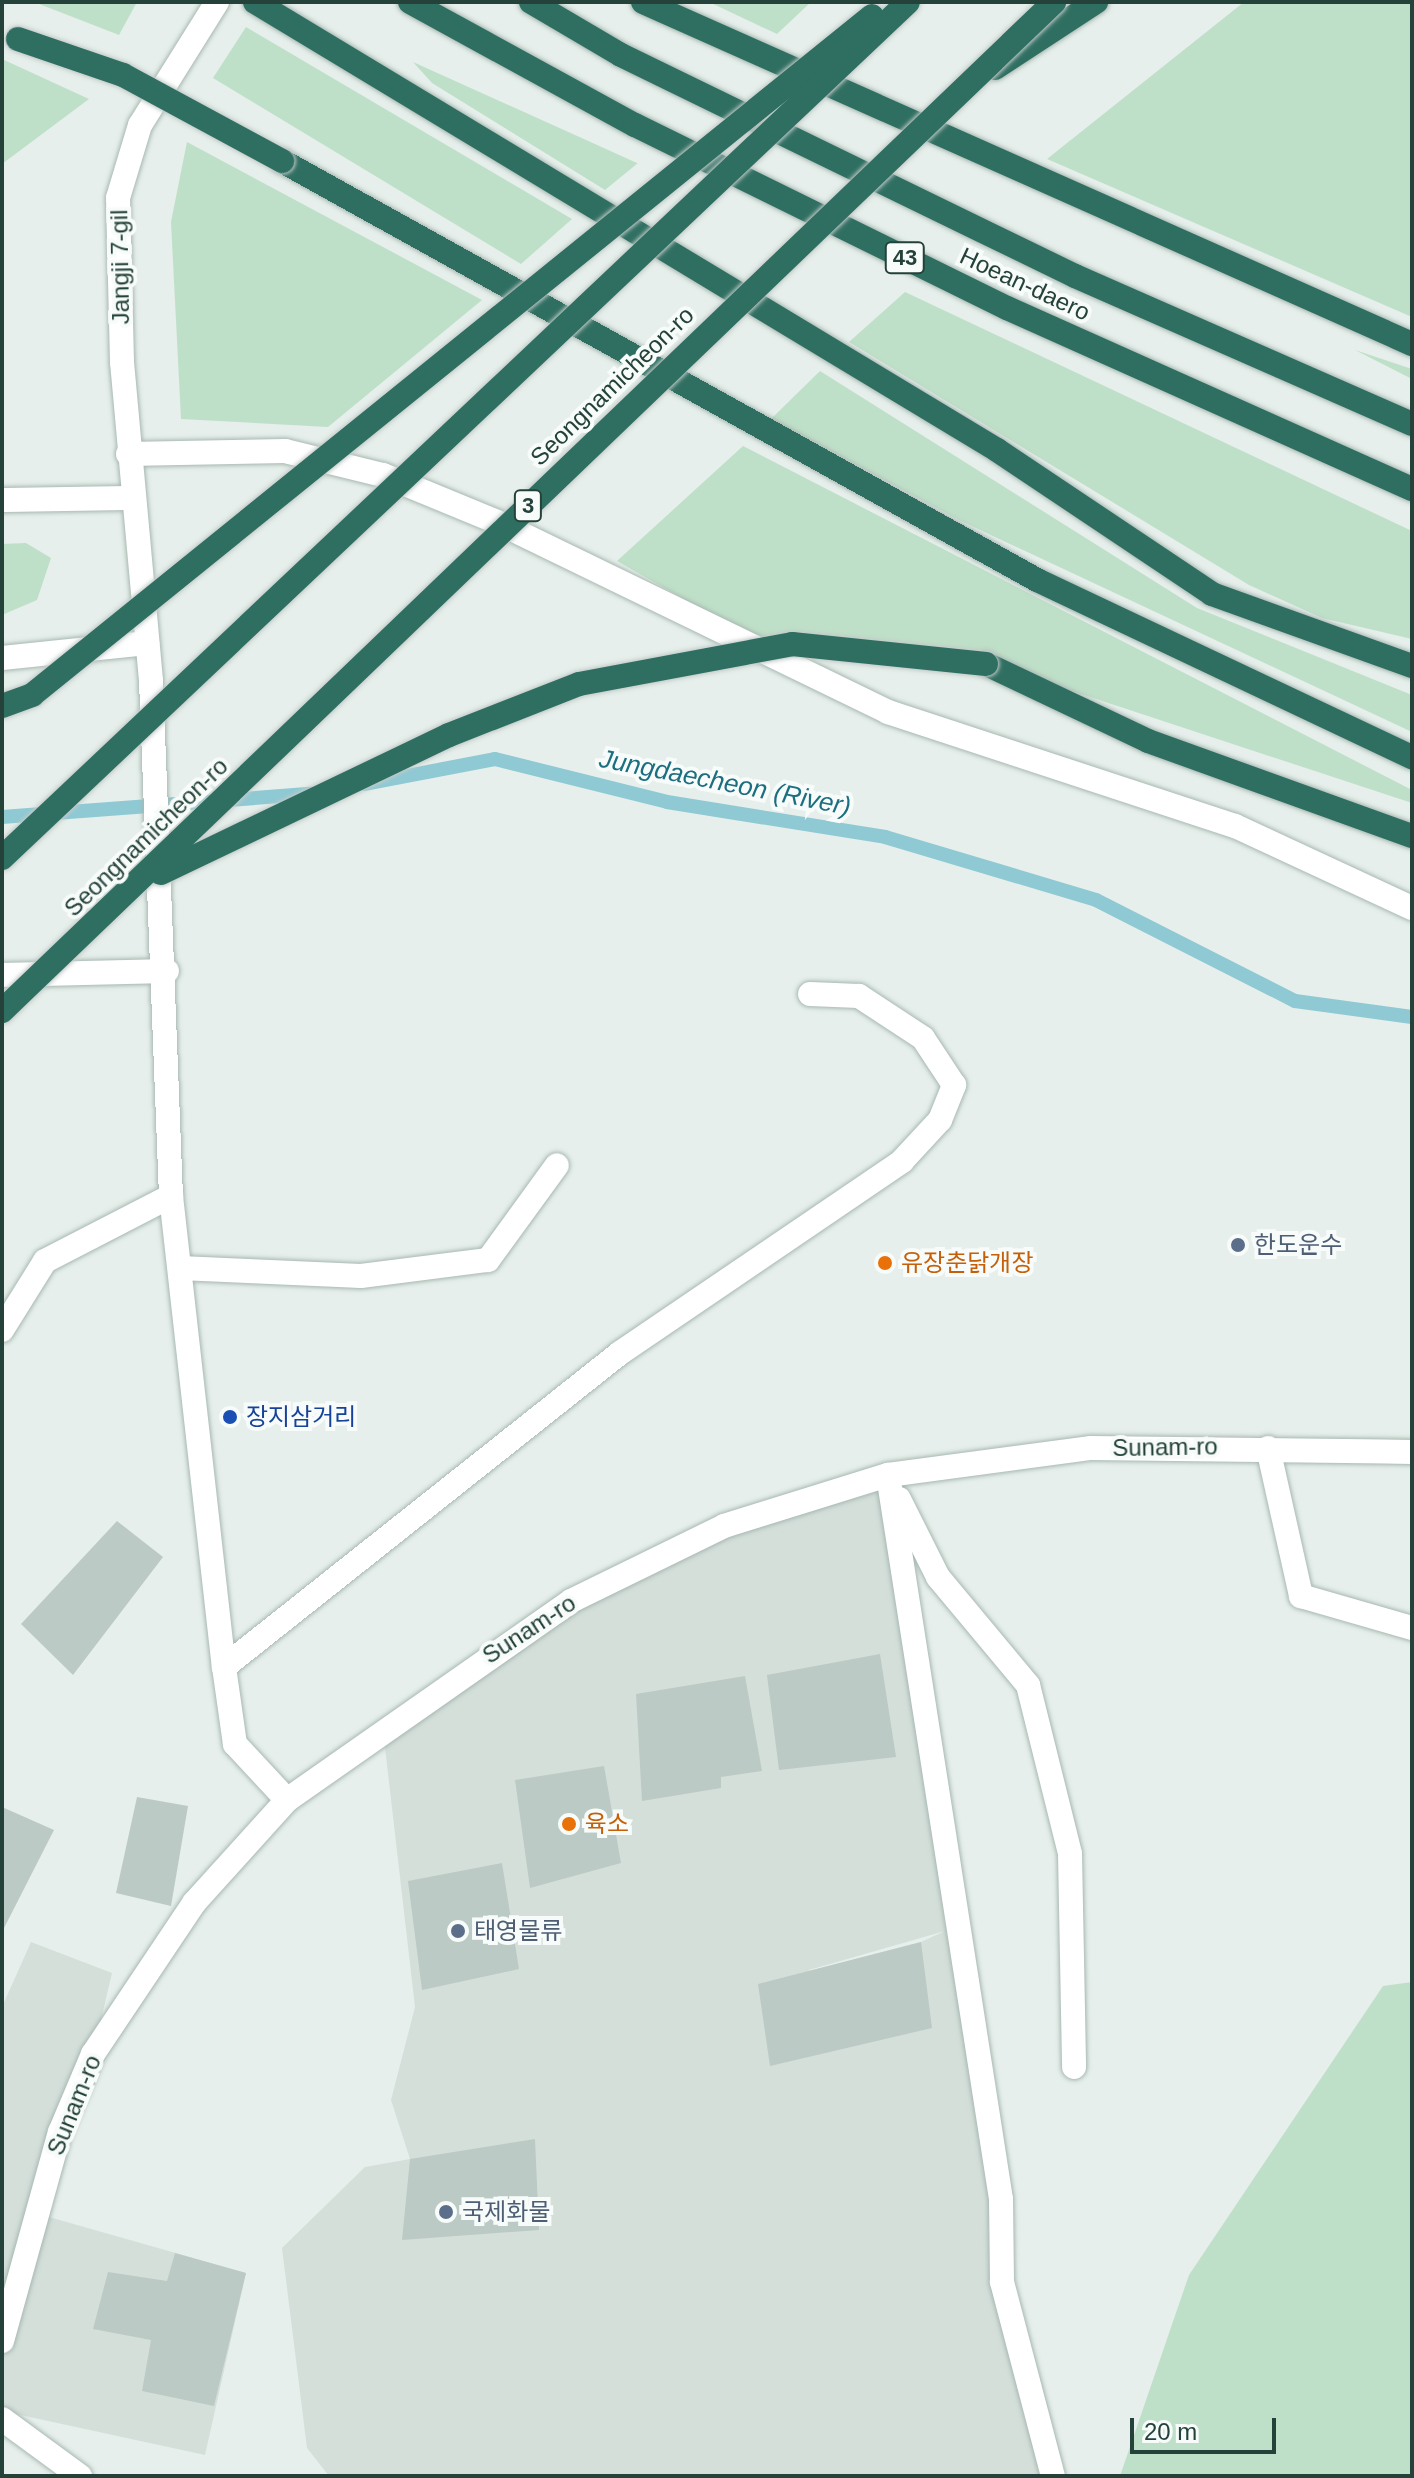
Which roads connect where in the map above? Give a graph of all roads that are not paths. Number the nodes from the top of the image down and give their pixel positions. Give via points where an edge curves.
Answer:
1 (217, 2) edge
2 (255, 2) edge
3 (410, 2) edge
4 (531, 2) edge
5 (643, 2) edge
6 (889, 2) edge
7 (908, 2) edge
8 (1054, 2) edge
9 (1096, 2) edge
10 (10, 38) edge
11 (949, 97) junction
12 (1412, 344) edge
13 (1412, 424) edge
14 (128, 454) junction
15 (1412, 489) edge
16 (130, 498) junction
17 (2, 500) edge
18 (147, 643) junction
19 (2, 658) edge
20 (1412, 666) edge
21 (2, 706) edge
22 (1412, 757) edge
23 (1412, 836) edge
24 (2, 858) edge
25 (141, 882) junction
26 (1412, 908) edge
27 (167, 971) junction
28 (2, 975) edge
29 (810, 994) dead end
30 (2, 1011) edge
31 (557, 1165) dead end
32 (171, 1196) junction
33 (180, 1268) junction
34 (2, 1330) edge
35 (1268, 1448) junction
36 (1412, 1452) edge
37 (888, 1475) junction
38 (1412, 1628) edge
39 (224, 1667) junction
40 (287, 1800) junction
41 (1074, 2067) dead end
42 (2, 2341) edge
43 (2, 2419) edge
44 (80, 2476) edge
45 (1053, 2476) edge

1 - 14 street, Jangji 7-gil via 140,125 118,198
2 - 20 highway via 997,450 1212,594 1362,654
3 - 15 highway, Hoean-daero / 43 via 635,125 1007,308
4 - 13 highway, Hoean-daero / 43 via 621,55 1061,269
5 - 12 highway
6 - 21 highway, bridge via 32,695
7 - 24 highway, bridge
8 - 11 highway, Seongnamicheon-ro / 3, bridge
9 - 11 highway, bridge
10 - 22 highway, bridge via 123,75 1037,580
11 - 25 highway, Seongnamicheon-ro / 3, bridge
14 - 16 street, Jangji 7-gil
14 - 26 street via 285,451 383,475 497,522 888,712 1235,826
16 - 17 street
16 - 18 street, Jangji 7-gil
18 - 19 street
18 - 27 street, Jangji 7-gil, bridge
23 - 25 highway, bridge via 1148,741 986,664 792,644 579,684 449,735
25 - 30 highway, Seongnamicheon-ro / 3, bridge
27 - 28 street
27 - 32 street, Jangji 7-gil
29 - 39 street via 859,996 923,1038 954,1085 940,1120 902,1161 620,1353
31 - 33 street via 488,1260 361,1276
32 - 33 street, Jangji 7-gil
32 - 34 street via 45,1261
33 - 39 street, Jangji 7-gil
35 - 36 street, Sunam-ro
35 - 37 street, Sunam-ro via 1091,1448
35 - 38 street via 1301,1596
37 - 40 street, Sunam-ro via 724,1526 571,1601
37 - 41 street via 938,1577 1028,1685 1070,1854
37 - 45 street via 1001,2199 1002,2282
39 - 40 street, Jangji 7-gil via 235,1744
40 - 42 street, Sunam-ro via 194,1903 93,2054 60,2132
43 - 44 street

